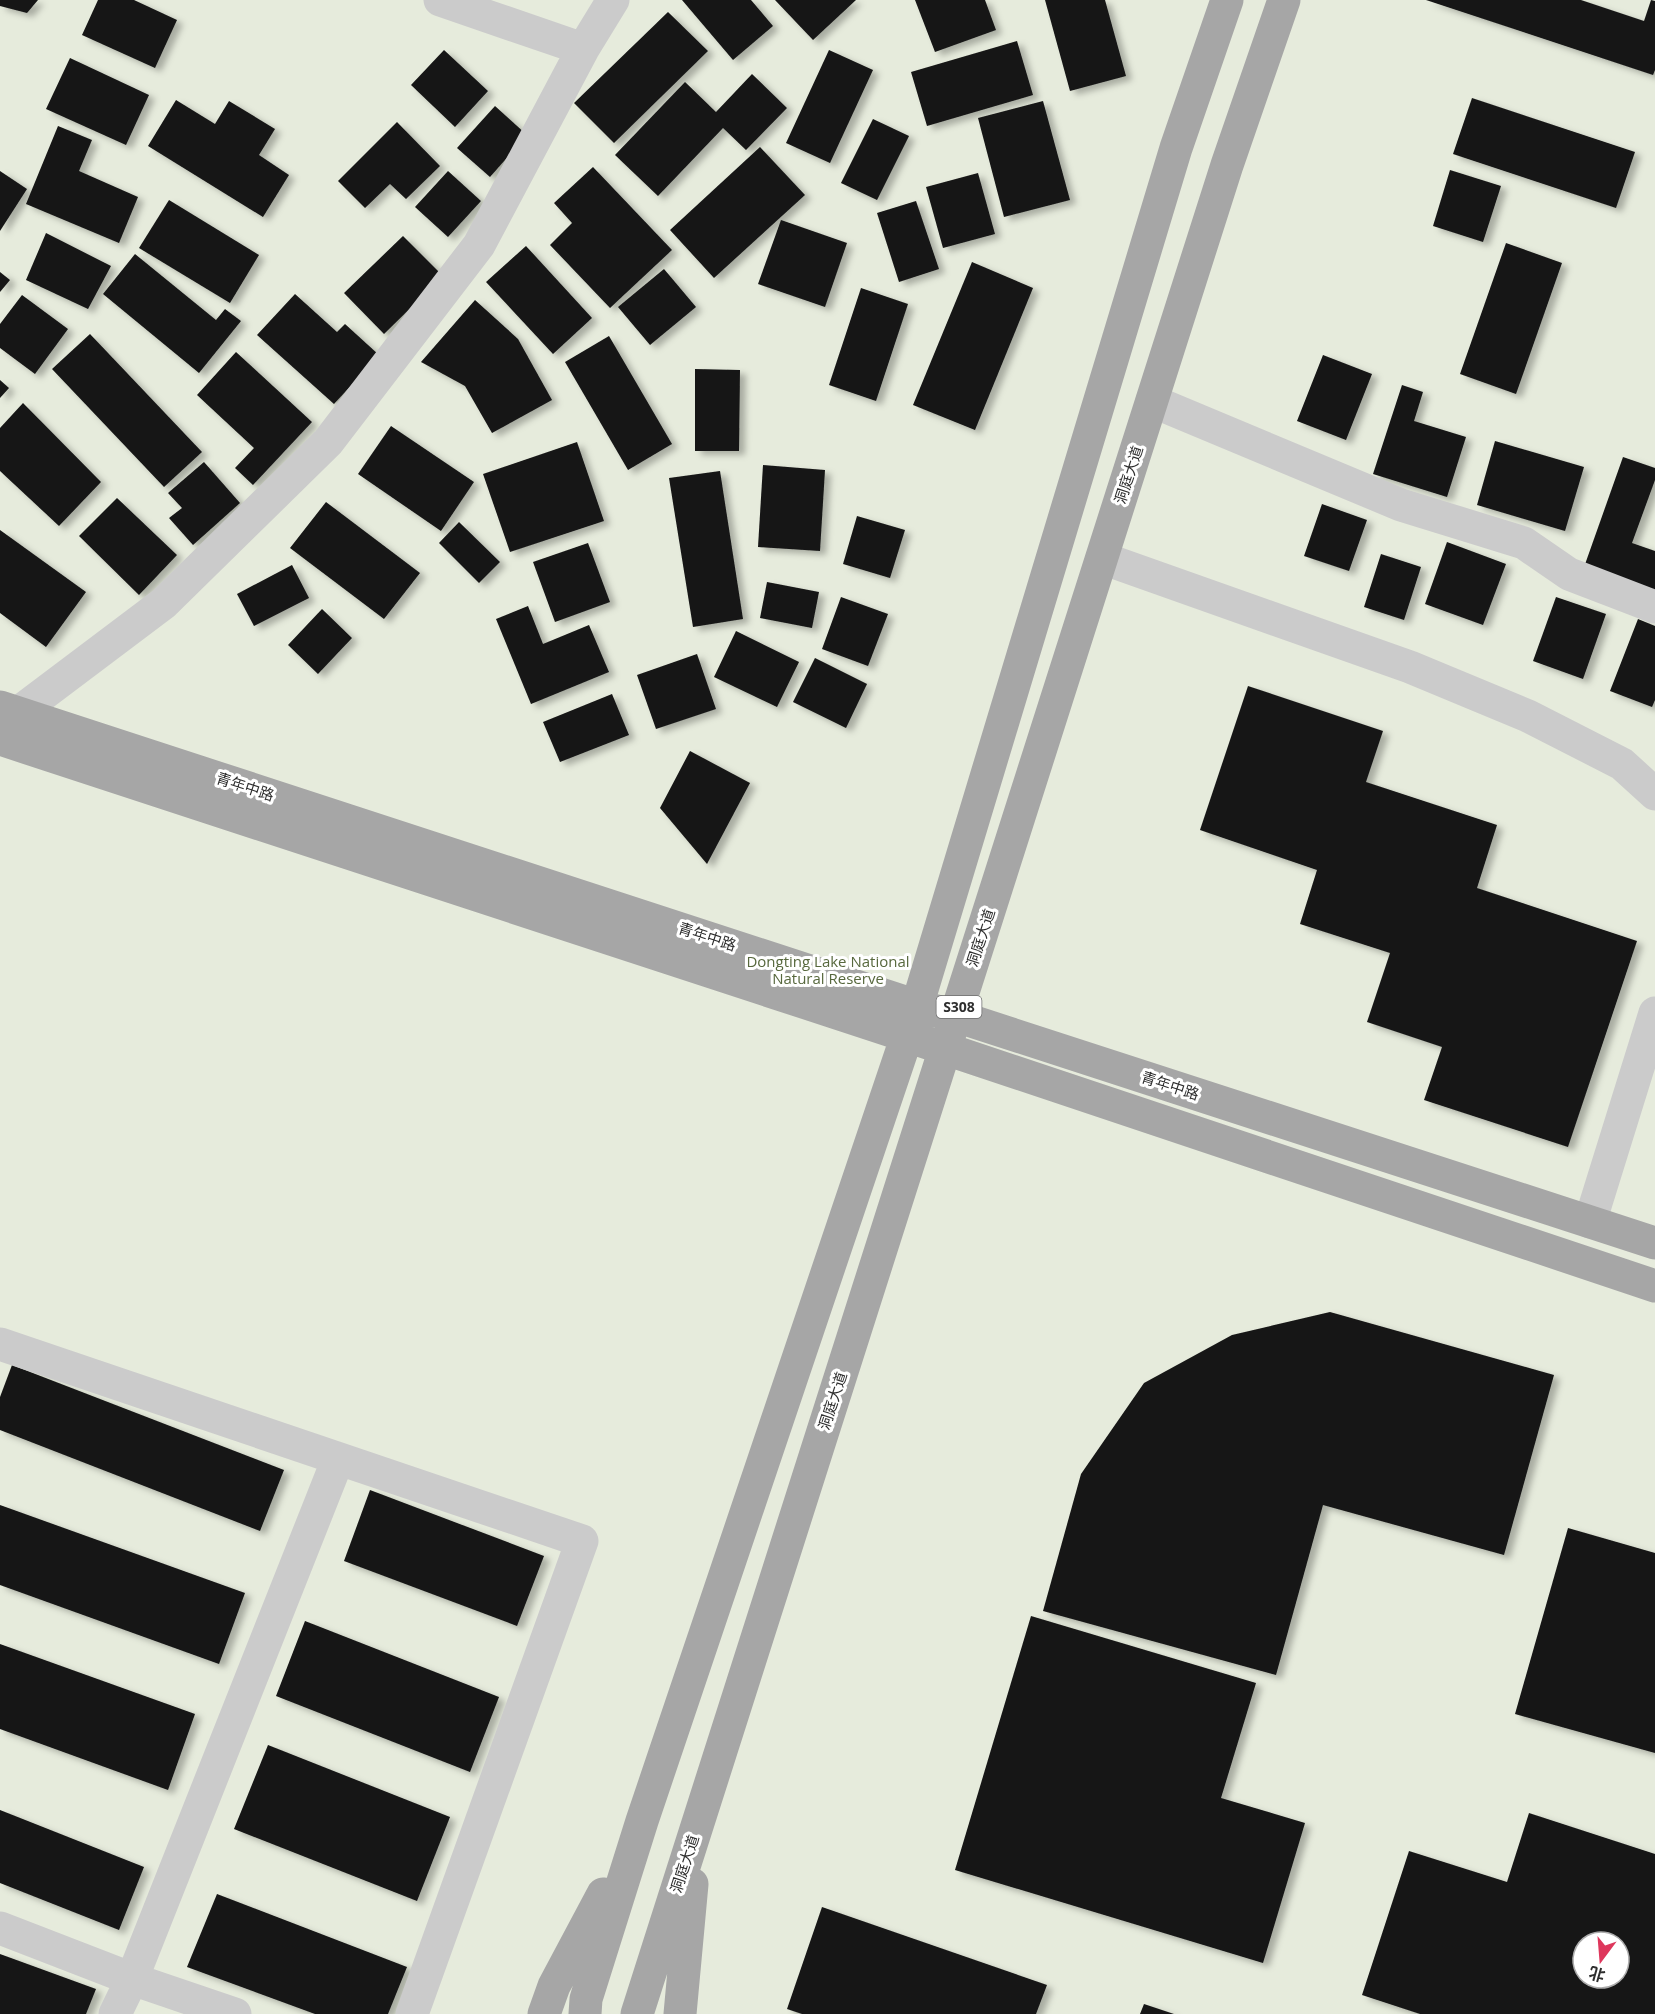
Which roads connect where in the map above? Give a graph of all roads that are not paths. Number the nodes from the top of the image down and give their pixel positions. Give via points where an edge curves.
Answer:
1 (440, 0) edge
2 (613, 0) edge
3 (1227, 0) edge
4 (1284, 0) edge
5 (583, 49) junction
6 (1152, 401) junction
7 (1102, 558) junction
8 (1655, 607) edge
9 (6, 720) edge
10 (1655, 794) edge
11 (917, 1006) junction
12 (1655, 1013) edge
13 (956, 1016) junction
14 (907, 1036) junction
15 (946, 1049) junction
16 (1590, 1222) junction
17 (1655, 1243) edge
18 (1655, 1287) edge
19 (0, 1344) edge
20 (338, 1459) junction
21 (642, 1821) junction
22 (698, 1821) junction
23 (0, 1928) edge
24 (132, 1978) junction
25 (115, 2014) edge
26 (235, 2014) edge
27 (411, 2014) edge
28 (544, 2014) edge
29 (585, 2014) edge
30 (637, 2014) edge
31 (680, 2014) edge

1 - 5 street
2 - 5 street
3 - 11 main road, S308 via 1176,148
4 - 6 main road, 洞庭大道 / S308
5 - 9 street via 479,245 328,442 164,603
6 - 7 main road, 洞庭大道 / S308
6 - 8 street via 1401,505 1524,543 1569,574
7 - 10 street via 1410,667 1528,716 1622,764
7 - 13 main road, 洞庭大道 / S308
9 - 11 main road, 青年中路
9 - 14 main road
11 - 13 main road, 青年中路
11 - 14 main road, S308
12 - 16 street
13 - 15 main road, 洞庭大道 / S308
13 - 16 main road, 青年中路
14 - 15 main road
14 - 21 main road, S308
15 - 18 main road
15 - 22 main road, 洞庭大道 / S308
16 - 17 main road, 青年中路
19 - 20 street
20 - 24 street
20 - 27 street via 582,1541
21 - 28 main road via 554,1986
21 - 29 main road, S308 via 586,1999
22 - 30 main road, 洞庭大道 / S308
22 - 31 main road
23 - 24 street
24 - 25 street
24 - 26 street

